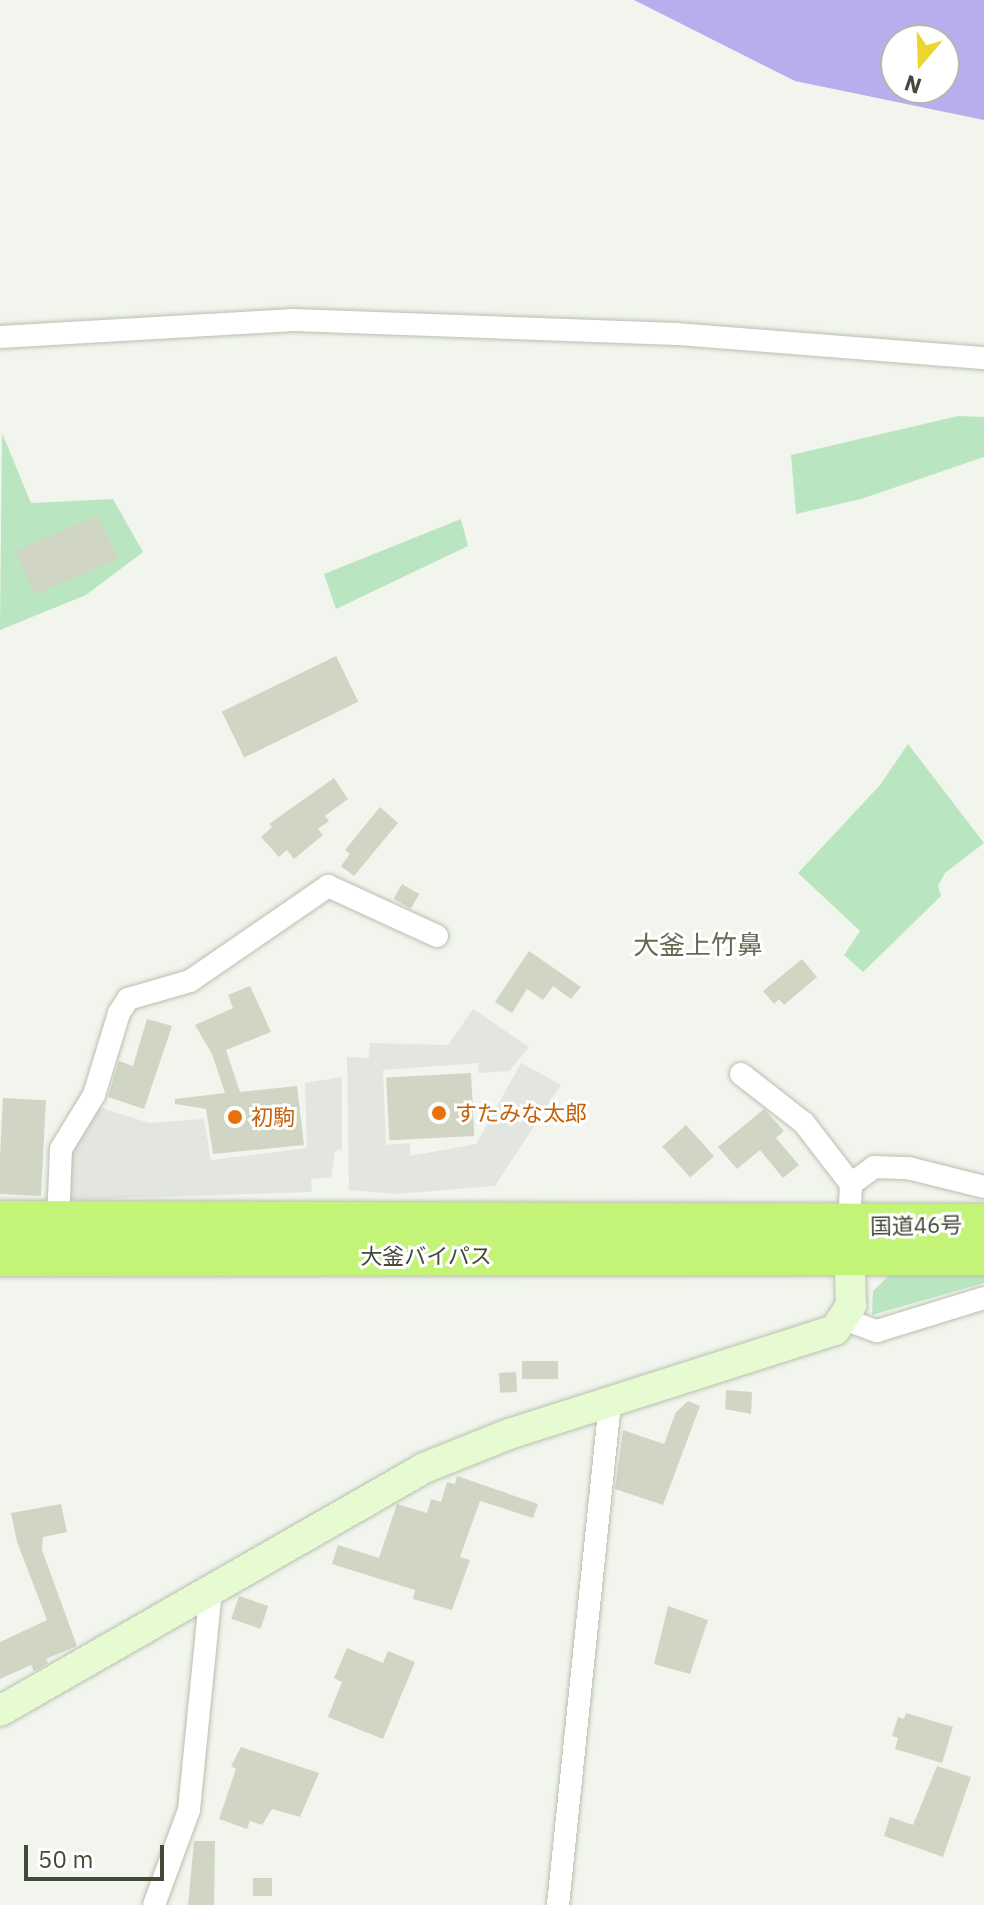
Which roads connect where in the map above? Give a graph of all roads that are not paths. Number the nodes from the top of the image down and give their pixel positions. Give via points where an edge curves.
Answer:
1 (0, 337) edge
2 (984, 358) edge
3 (437, 936) dead end
4 (741, 1074) dead end
5 (851, 1184) junction
6 (984, 1187) edge
7 (0, 1221) edge
8 (58, 1221) junction
9 (984, 1224) edge
10 (850, 1241) junction
11 (984, 1255) edge
12 (0, 1256) edge
13 (984, 1298) edge
14 (846, 1320) junction
15 (610, 1403) junction
16 (211, 1590) junction
17 (0, 1711) edge
18 (154, 1905) edge
19 (558, 1905) edge

1 - 2 street via 294,320 677,334
3 - 8 street via 328,886 190,981 128,999 94,1095 61,1149
4 - 5 street via 804,1123
5 - 6 street via 874,1167 885,1167
5 - 10 street
7 - 8 highway, 大釜バイパス
8 - 10 highway, 大釜バイパス
9 - 10 highway, 国道46号
10 - 11 highway, 国道46号
10 - 12 highway, 大釜バイパス
10 - 14 street
13 - 14 street via 877,1331
14 - 15 street via 835,1330
15 - 16 street via 509,1434 424,1468
15 - 19 street
16 - 17 street
16 - 18 street via 189,1810

